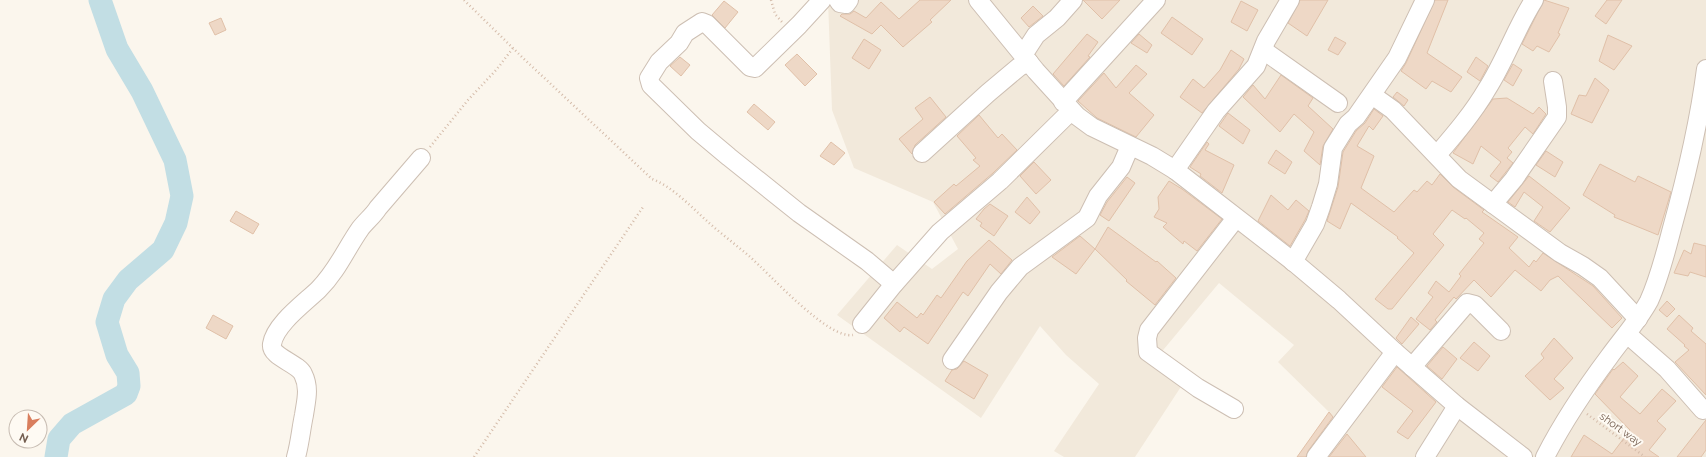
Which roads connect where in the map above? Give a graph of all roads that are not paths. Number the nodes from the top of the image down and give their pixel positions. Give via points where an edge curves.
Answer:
1 (822, 0) edge
2 (838, 0) edge
3 (849, 0) edge
4 (978, 0) edge
5 (1073, 0) edge
6 (1156, 0) edge
7 (1290, 0) edge
8 (1425, 0) edge
9 (1534, 0) edge
10 (1263, 50) junction
11 (1026, 59) junction
12 (1706, 69) edge
13 (1553, 81) dead end
14 (1372, 95) junction
15 (1338, 104) dead end
16 (1067, 106) junction
17 (1130, 146) junction
18 (922, 153) dead end
19 (1436, 154) junction
20 (421, 158) road end
21 (1175, 170) junction
22 (1493, 204) junction
23 (1236, 218) junction
24 (1293, 262) junction
25 (894, 284) junction
26 (1638, 319) junction
27 (862, 324) road end
28 (1500, 331) dead end
29 (1627, 334) junction
30 (1395, 352) junction
31 (952, 360) dead end
32 (1412, 367) junction
33 (1457, 406) junction
34 (1234, 409) dead end
35 (1703, 410) dead end
36 (296, 457) edge
37 (1316, 457) edge
38 (1425, 457) edge
39 (1523, 457) edge
40 (1545, 457) edge

1 - 25 street via 755,68 750,67 702,22 686,33 659,62 649,78 650,85 729,157
2 - 3 street via 846,4
4 - 11 street
5 - 11 street via 1057,18 1036,35
6 - 16 street
7 - 10 street
8 - 14 street via 1397,58
9 - 19 street via 1488,88 1462,126
10 - 15 street
10 - 21 street via 1256,66 1216,111
11 - 16 street
11 - 18 street
12 - 26 street via 1700,112 1683,190 1661,270 1649,301
13 - 22 street via 1558,107 1557,117 1514,179
14 - 19 street via 1393,110
14 - 24 street via 1354,120 1348,124 1333,148 1328,184 1319,213
16 - 17 street via 1092,127
16 - 25 street via 1000,181 940,232
17 - 21 street
17 - 31 street via 1121,167 1098,196 1087,218 1020,267 999,292
19 - 22 street via 1459,179
20 - 36 street via 361,228 319,289 290,316 275,336 272,344 274,351 303,372 308,389
21 - 23 street
22 - 26 street via 1560,254 1600,278
23 - 24 street
23 - 34 street via 1149,330 1147,338 1148,352 1198,388
24 - 30 street
25 - 27 street
26 - 29 street
28 - 32 street via 1475,305 1467,303
29 - 35 street via 1667,370
29 - 40 street via 1569,414
30 - 32 street
30 - 37 street
32 - 33 street
33 - 38 street
33 - 39 street

